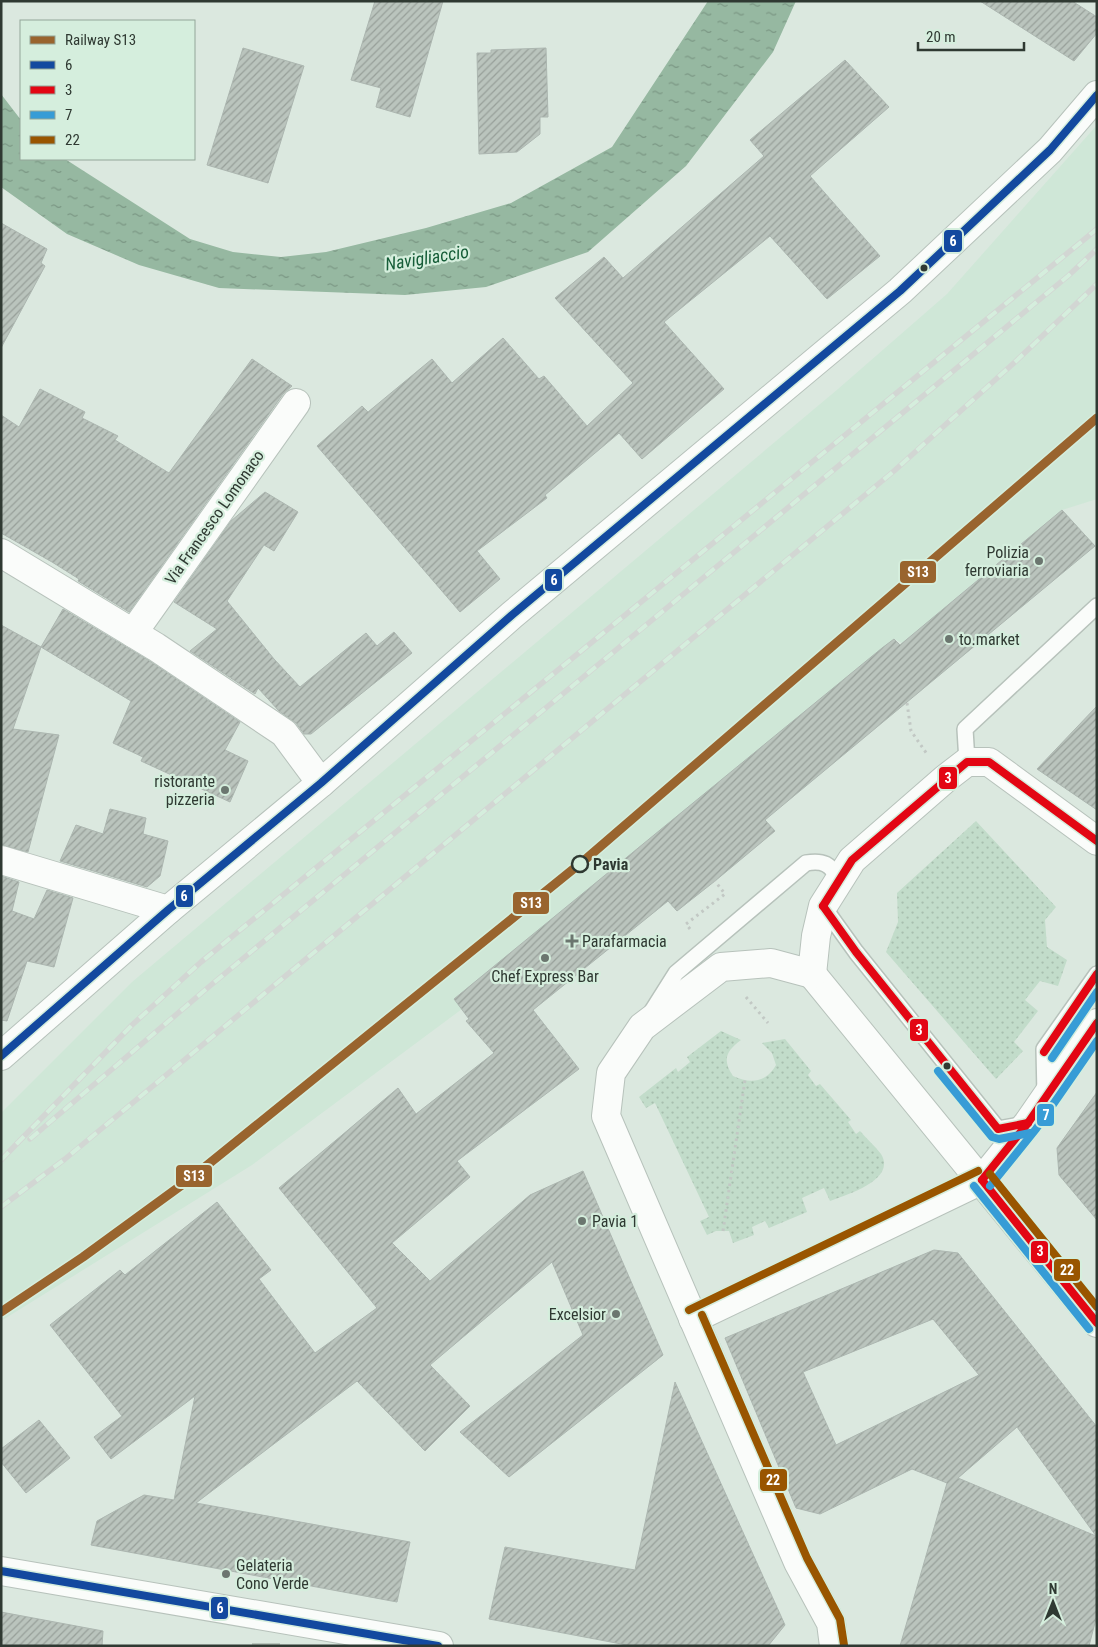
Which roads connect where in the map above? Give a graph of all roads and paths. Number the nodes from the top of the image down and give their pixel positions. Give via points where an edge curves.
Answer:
1 (1097, 95) edge
2 (296, 403) dead end
3 (1, 553) edge
4 (1097, 606) edge
5 (133, 632) junction
6 (907, 702) dead end
7 (967, 762) junction
8 (945, 778) junction
9 (320, 783) junction
10 (1097, 841) edge
11 (1, 860) edge
12 (838, 879) junction
13 (823, 906) junction
14 (168, 910) junction
15 (812, 974) junction
16 (1097, 974) edge
17 (1097, 1023) edge
18 (642, 1027) junction
19 (1, 1056) edge
20 (745, 1080) dead end
21 (1046, 1099) junction
22 (1028, 1123) junction
23 (982, 1180) junction
24 (722, 1231) dead end
25 (693, 1319) junction
26 (1097, 1323) edge
27 (1, 1571) edge
28 (438, 1646) edge
29 (834, 1646) edge

1 - 9 street via 1050,150 900,291 512,615
2 - 5 street, Via Francesco Lomonaco
3 - 5 street
4 - 7 lane via 966,729
5 - 9 street via 284,733
6 - 8 path via 910,731
7 - 8 street
7 - 10 street via 989,762
8 - 12 street via 852,860
9 - 14 street
11 - 14 street
12 - 13 street
12 - 18 lane via 832,867 820,860 806,863 676,973
13 - 15 street
13 - 22 lane via 998,1129
14 - 19 street
15 - 18 street via 771,963 721,967
15 - 23 street
16 - 21 lane via 1044,1049
17 - 21 street
18 - 25 street via 611,1073 606,1116
20 - 24 path
21 - 22 street
22 - 23 street
23 - 25 street
23 - 26 street
25 - 29 street via 798,1562 831,1623
27 - 28 street

